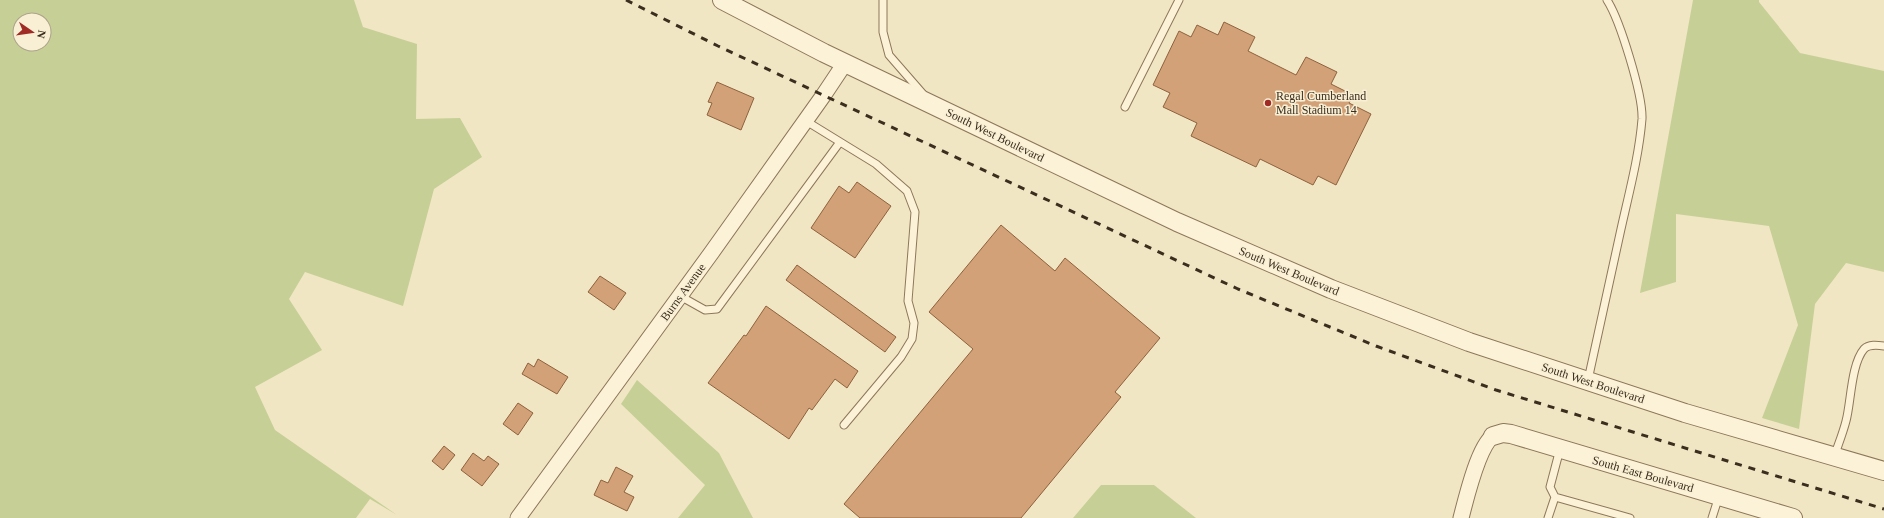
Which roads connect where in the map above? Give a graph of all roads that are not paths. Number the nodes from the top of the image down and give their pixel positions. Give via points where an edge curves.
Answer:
1 (722, 0) edge
2 (1179, 0) edge
3 (1607, 0) edge
4 (882, 1) edge
5 (845, 63) junction
6 (934, 105) junction
7 (1125, 107) dead end
8 (806, 121) junction
9 (840, 142) junction
10 (680, 296) junction
11 (1884, 346) edge
12 (1587, 381) junction
13 (844, 425) dead end
14 (1493, 436) joint
15 (1560, 449) junction
16 (1834, 457) junction
17 (1884, 471) edge
18 (1719, 496) junction
19 (1555, 497) junction
20 (518, 518) edge
21 (1460, 518) edge
22 (1548, 518) edge
23 (1630, 518) edge
24 (1712, 518) edge
25 (1793, 518) edge

1 - 5 street, South West Boulevard
2 - 7 lane
3 - 12 lane via 1625,43 1642,118 1634,173
4 - 6 lane via 883,32 889,55
5 - 6 street, South West Boulevard
5 - 8 street, Burns Avenue
6 - 12 street, South West Boulevard via 1177,222 1274,265 1449,335
8 - 9 lane
8 - 10 street, Burns Avenue
9 - 10 lane via 717,309 705,310
9 - 13 lane via 876,164 907,191 915,212 908,301 914,323 912,339 901,357
10 - 20 street, Burns Avenue
11 - 16 lane via 1872,345 1864,349 1859,359 1846,421
12 - 16 street, South West Boulevard
14 - 15 street, South East Boulevard via 1511,434
14 - 21 street via 1488,439 1480,454
15 - 18 street, South East Boulevard
15 - 19 lane via 1550,487
16 - 17 street, South West Boulevard
18 - 24 lane
18 - 25 street, South East Boulevard
19 - 22 lane
19 - 23 lane

